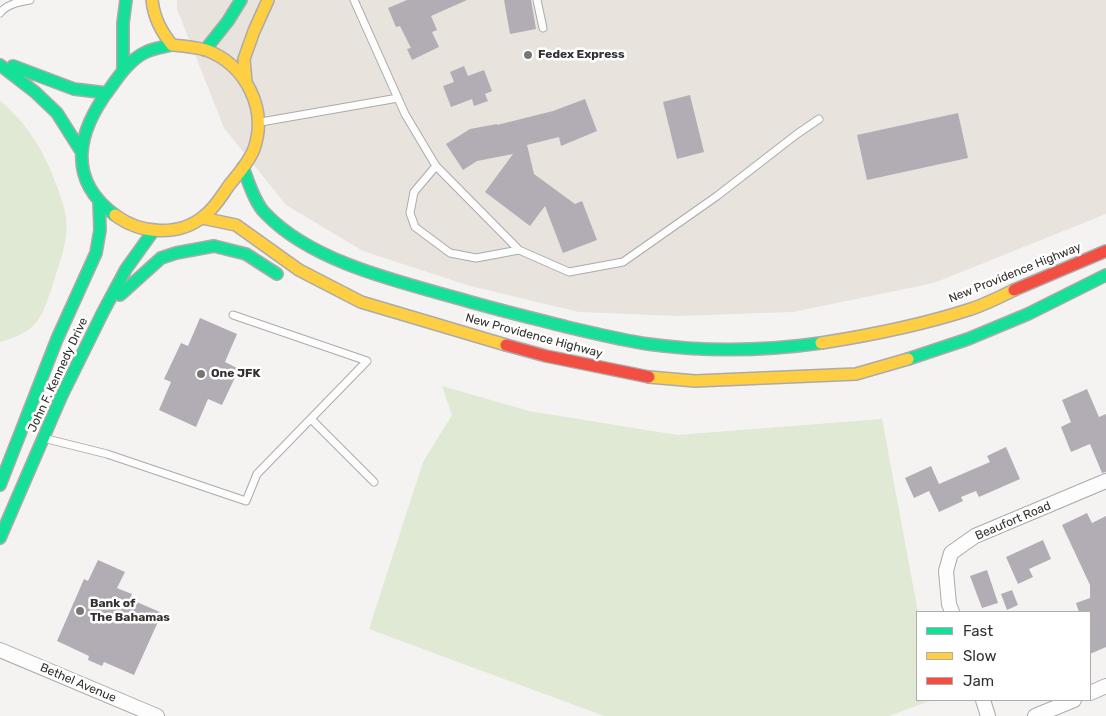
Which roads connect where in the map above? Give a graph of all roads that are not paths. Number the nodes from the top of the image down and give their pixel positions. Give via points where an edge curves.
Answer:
1 (30, 0) edge
2 (126, 0) edge
3 (152, 0) edge
4 (240, 0) edge
5 (268, 0) edge
6 (354, 0) edge
7 (537, 0) edge
8 (0, 13) edge
9 (543, 28) dead end
10 (172, 45) junction
11 (205, 50) junction
12 (0, 61) edge
13 (0, 65) edge
14 (123, 70) junction
15 (246, 82) junction
16 (107, 93) junction
17 (398, 98) junction
18 (819, 118) dead end
19 (258, 123) junction
20 (81, 151) junction
21 (436, 166) junction
22 (244, 167) junction
23 (99, 202) junction
24 (202, 218) junction
25 (154, 230) junction
26 (519, 250) junction
27 (1106, 251) edge
28 (1106, 275) edge
29 (289, 282) dead end
30 (329, 298) dead end
31 (361, 302) junction
32 (103, 312) junction
33 (233, 315) dead end
34 (311, 419) junction
35 (43, 438) junction
36 (1106, 481) edge
37 (374, 482) dead end
38 (0, 485) edge
39 (0, 538) edge
40 (952, 611) edge
41 (0, 650) edge
42 (1106, 686) edge
43 (1091, 693) edge
44 (983, 701) edge
45 (1072, 701) edge
46 (157, 716) edge
47 (988, 716) edge
48 (1035, 716) edge

1 - 8 lane via 13,4
2 - 14 main road
3 - 10 main road via 160,29
4 - 11 main road
5 - 15 main road via 244,59
6 - 17 lane
7 - 9 lane
10 - 11 main road
10 - 14 main road via 144,52
11 - 15 main road via 233,67
12 - 16 main road via 74,89
13 - 20 main road via 57,113
14 - 16 main road
15 - 19 main road via 254,96
16 - 20 main road via 89,121
17 - 19 lane
17 - 21 lane
18 - 26 lane via 623,262 569,272
19 - 22 main road via 253,150
20 - 23 main road via 86,183
21 - 26 lane
21 - 26 lane via 414,192 410,213 415,227 450,253 476,258
22 - 24 main road
22 - 27 main road, New Providence Highway via 264,213 309,247 388,278 502,311 647,344 718,350 805,345 858,337 920,324 973,308
23 - 25 main road via 125,221
23 - 38 main road, John F. Kennedy Drive via 100,230 96,253 57,339
24 - 25 main road via 180,229
24 - 31 main road, New Providence Highway via 236,225 299,270
25 - 32 main road, John F. Kennedy Drive via 126,269
28 - 31 main road, New Providence Highway via 1028,314 902,361 856,374 744,380 695,381 586,366
29 - 32 main road via 246,254 214,246 194,249 161,258
30 - 31 main road
32 - 35 main road, John F. Kennedy Drive
33 - 34 lane via 367,361
34 - 35 lane via 257,474 246,500 107,454
34 - 37 lane
35 - 39 main road, John F. Kennedy Drive
36 - 40 street, Beaufort Road via 975,536 951,553 946,571
41 - 46 street, Bethel Avenue
42 - 43 street
44 - 47 street
45 - 48 street

